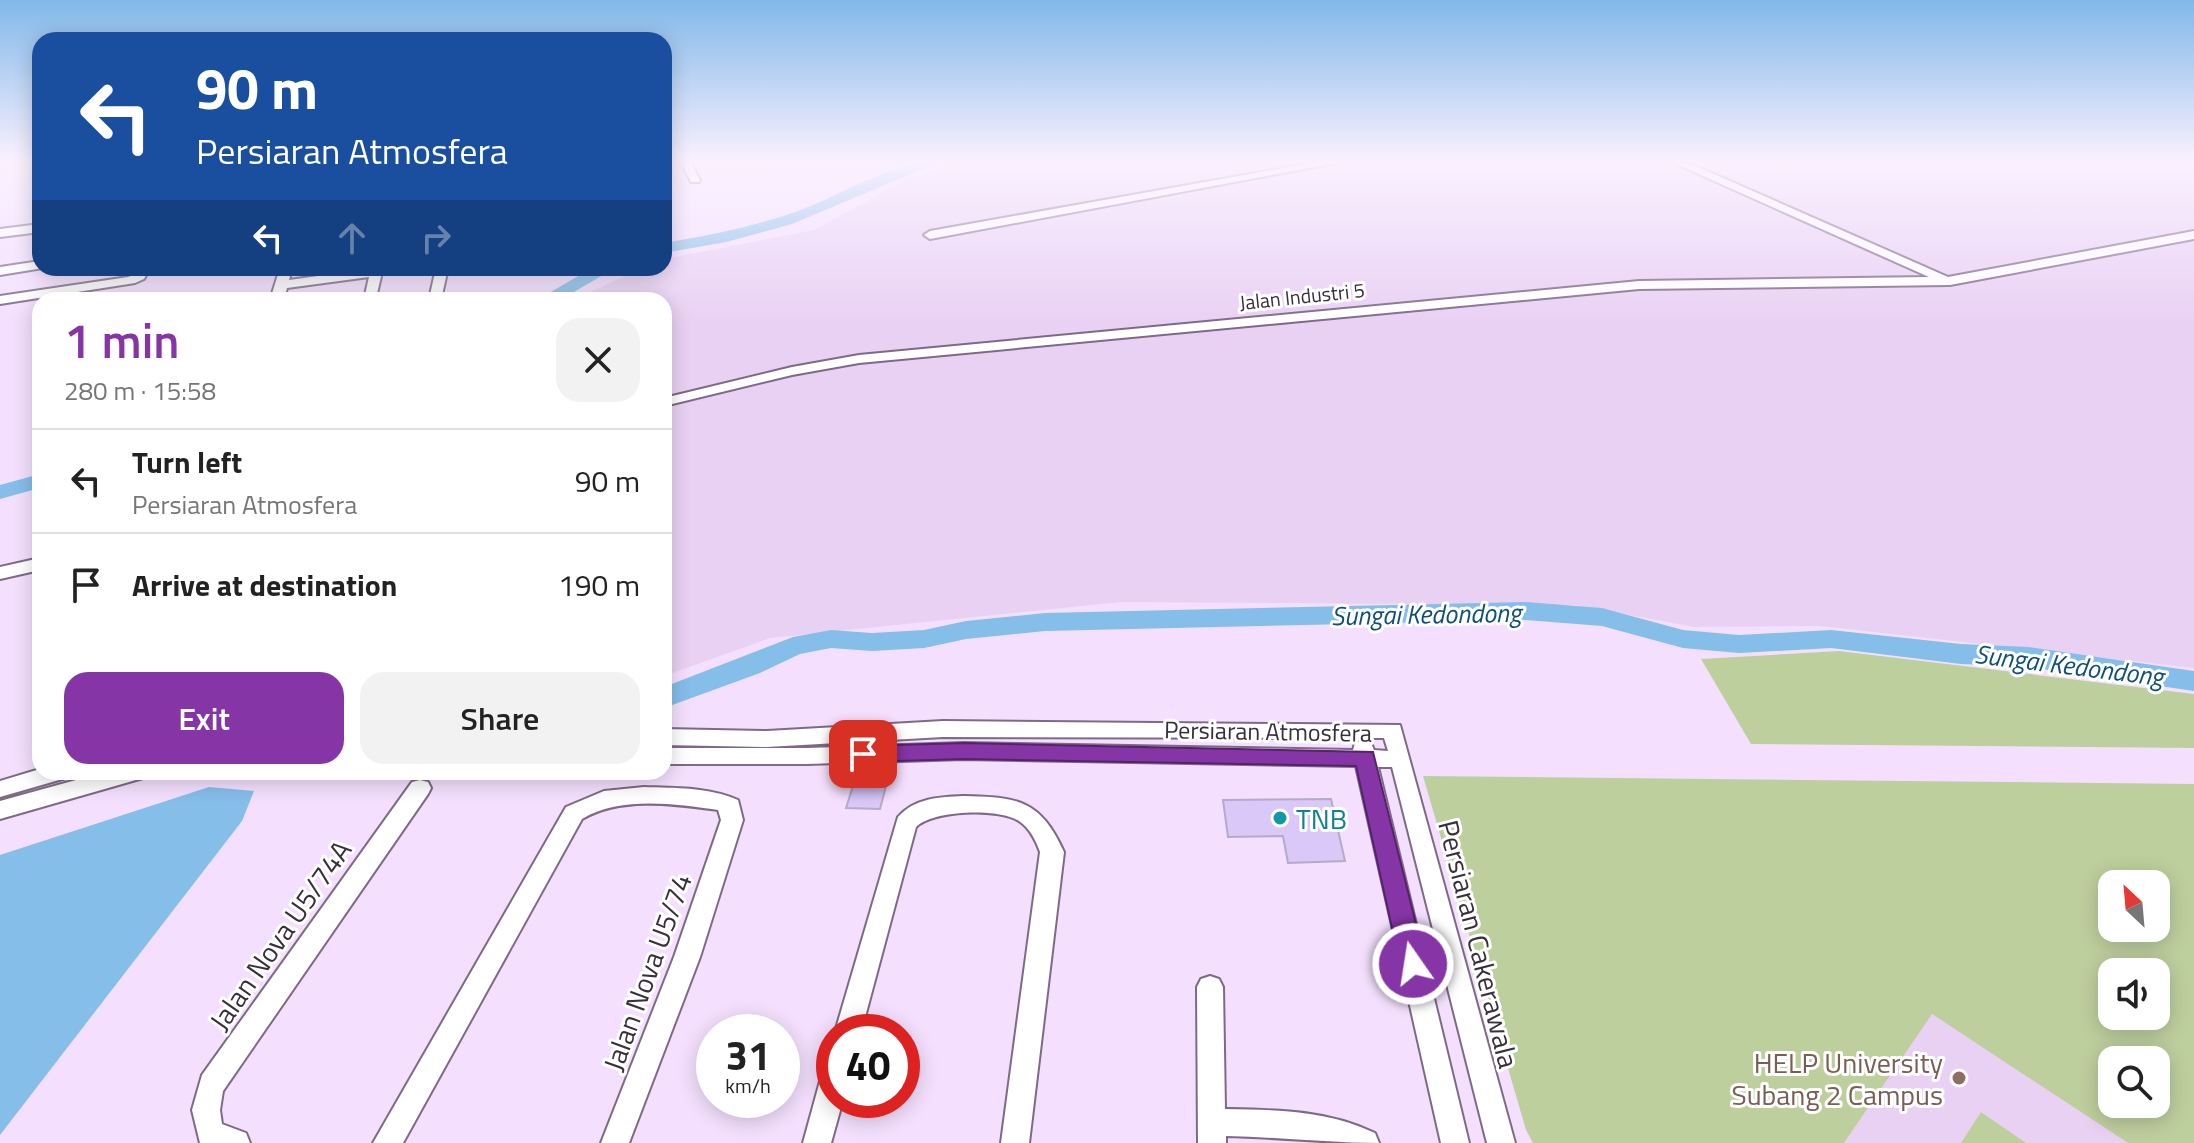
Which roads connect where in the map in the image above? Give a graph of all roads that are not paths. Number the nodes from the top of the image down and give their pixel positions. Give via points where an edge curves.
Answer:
1 (1034, 216) edge
2 (1802, 216) edge
3 (32, 229) edge
4 (0, 233) edge
5 (930, 235) dead end
6 (2194, 235) edge
7 (32, 266) edge
8 (0, 271) edge
9 (140, 276) edge
10 (284, 276) edge
11 (338, 276) edge
12 (1950, 281) junction
13 (282, 285) junction
14 (52, 292) edge
15 (280, 292) edge
16 (32, 295) edge
17 (0, 300) edge
18 (672, 400) edge
19 (32, 566) edge
20 (0, 573) edge
21 (1358, 730) junction
22 (672, 737) edge
23 (672, 756) edge
24 (1365, 758) junction
25 (1401, 759) junction
26 (32, 780) edge
27 (107, 780) edge
28 (420, 788) dead end
29 (0, 789) edge
30 (0, 810) edge
31 (1210, 987) dead end
32 (853, 1014) edge
33 (824, 1118) edge
34 (1212, 1133) edge
35 (236, 1143) edge
36 (387, 1143) edge
37 (615, 1143) edge
38 (817, 1143) edge
39 (1015, 1143) edge
40 (1365, 1143) edge
41 (1455, 1143) edge
42 (1501, 1143) edge

1 - 5 street
2 - 12 street
3 - 4 street
6 - 12 street, Jalan Industri 5
7 - 8 street
9 - 14 street
10 - 13 street
11 - 13 street
12 - 18 street, Jalan Industri 5 via 1665,283 1563,291 859,359
13 - 15 street
16 - 17 street
19 - 20 street
21 - 22 street, Persiaran Atmosfera via 943,729 767,739
21 - 24 street
21 - 25 street, Persiaran Atmosfera via 1393,730
23 - 24 street, Persiaran Atmosfera via 964,751
24 - 25 street, Persiaran Atmosfera
24 - 41 street
25 - 42 street, Persiaran Cakerawala
26 - 29 street
27 - 30 street
28 - 35 street, Jalan Nova U5/74A via 212,1084 205,1121 211,1135
31 - 34 street
32 - 39 street via 906,823 922,809 935,807 1009,807 1025,813 1052,852
33 - 38 street
34 - 40 street via 1306,1126 1335,1130
36 - 37 street, Jalan Nova U5/74 via 574,813 612,798 701,799 730,806 732,820 687,957

